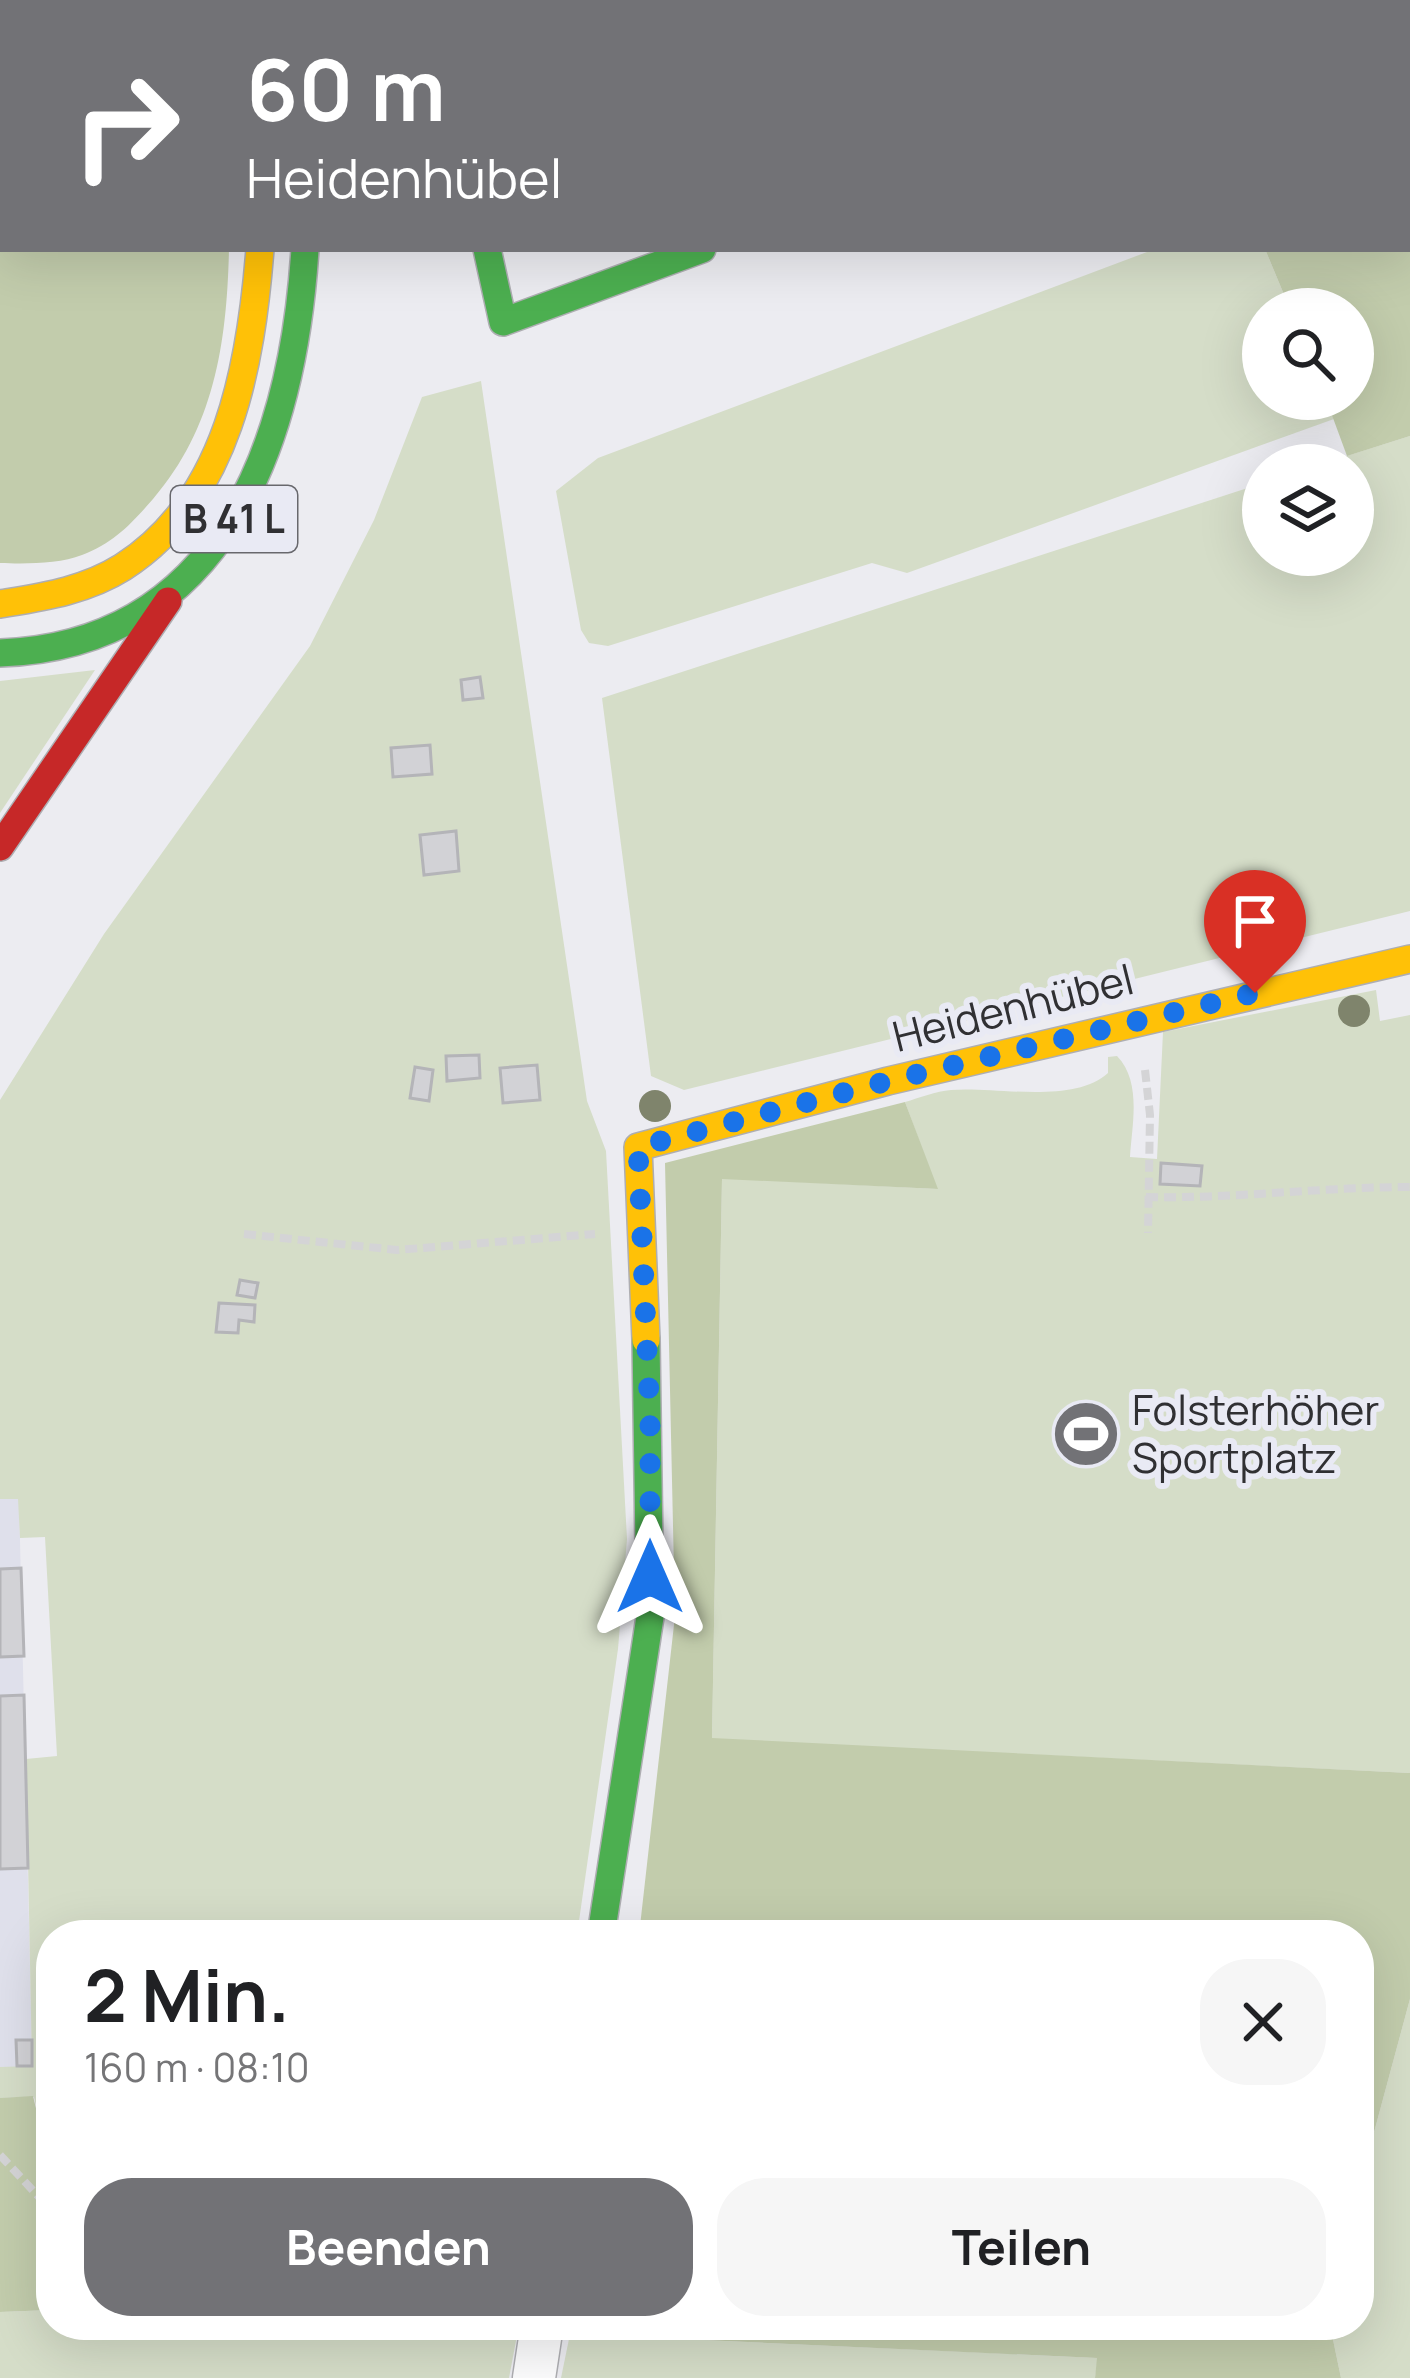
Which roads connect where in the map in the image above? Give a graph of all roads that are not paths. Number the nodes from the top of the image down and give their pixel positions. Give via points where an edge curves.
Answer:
1 (260, 252) edge
2 (305, 252) edge
3 (488, 252) edge
4 (694, 252) edge
5 (176, 589) junction
6 (0, 604) edge
7 (0, 653) edge
8 (0, 847) edge
9 (1410, 958) edge
10 (604, 1920) edge
11 (540, 2340) edge
12 (534, 2378) edge

1 - 6 street, B 41 L via 243,384 200,491 123,568 41,602
2 - 5 street, B 41 L via 281,422 254,488
3 - 4 street via 503,322
5 - 7 street, B 41 L via 124,626 81,643
5 - 8 street
9 - 10 street, Heidenhübel via 638,1147 650,1617
11 - 12 street

